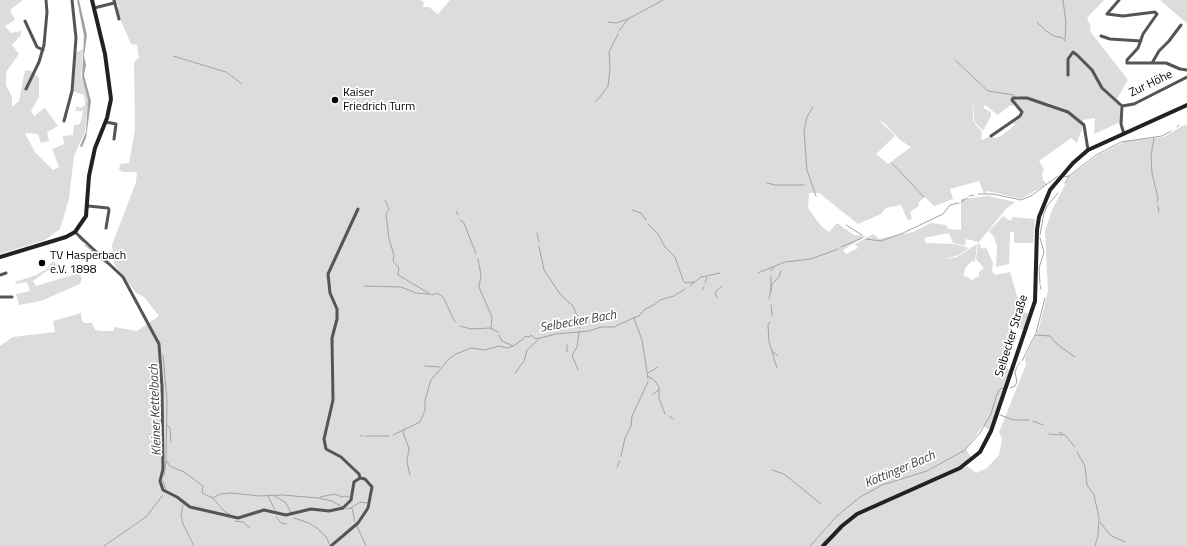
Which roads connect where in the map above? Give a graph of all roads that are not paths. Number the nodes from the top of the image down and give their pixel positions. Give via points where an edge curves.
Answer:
1 (46, 0) edge
2 (72, 0) edge
3 (92, 0) edge
4 (1119, 0) edge
5 (114, 1) edge
6 (94, 8) junction
7 (119, 19) dead end
8 (25, 21) dead end
9 (1181, 25) dead end
10 (1101, 36) dead end
11 (1141, 41) junction
12 (43, 50) junction
13 (1152, 63) junction
14 (1187, 70) edge
15 (1068, 75) dead end
16 (1187, 77) edge
17 (26, 89) dead end
18 (1187, 105) edge
19 (1122, 106) junction
20 (64, 121) dead end
21 (106, 122) junction
22 (1124, 134) junction
23 (991, 136) dead end
24 (114, 139) dead end
25 (1088, 150) junction
26 (88, 206) junction
27 (358, 210) dead end
28 (106, 228) dead end
29 (75, 232) junction
30 (0, 257) edge
31 (6, 273) dead end
32 (0, 275) edge
33 (0, 297) edge
34 (12, 297) dead end
35 (360, 478) junction
36 (330, 546) edge
37 (823, 546) edge

1 - 12 street
2 - 20 street via 76,38 72,91
3 - 6 main road
4 - 11 street, Zur Höhe via 1106,14 1123,16 1157,13
5 - 6 street
5 - 7 street
6 - 21 main road via 111,91 110,110
8 - 12 street via 37,47
9 - 13 street, Zur Höhe via 1159,50
10 - 11 street via 1107,39
11 - 13 street, Zur Höhe via 1127,62
12 - 17 street
13 - 14 street, Zur Höhe via 1166,63
15 - 19 street, Zur Höhe via 1068,59 1073,52 1092,70 1102,88
16 - 19 street, Zur Höhe via 1134,104
18 - 22 main road, Selbecker Straße
19 - 22 street, Zur Höhe via 1121,124
21 - 24 street via 116,124
21 - 26 main road via 96,145 91,167
22 - 25 main road, Selbecker Straße
23 - 25 street via 1020,116 1022,112 1012,100 1027,98 1068,112 1084,125
25 - 37 main road, Selbecker Straße via 1056,181 1043,205 1036,236 1035,301 997,413 980,452 969,462 867,509 846,522
26 - 28 street via 108,208
26 - 29 main road via 86,216
27 - 35 street via 328,274 337,319 332,342 333,400 324,439 326,449 341,457
29 - 30 main road via 57,241
29 - 35 street via 126,281 159,344 162,490 177,497 190,508 238,518 264,510 286,515 311,509 329,511 343,508 351,500 354,482
31 - 32 street
33 - 34 street
35 - 36 street via 368,481 372,487 370,503 358,523

